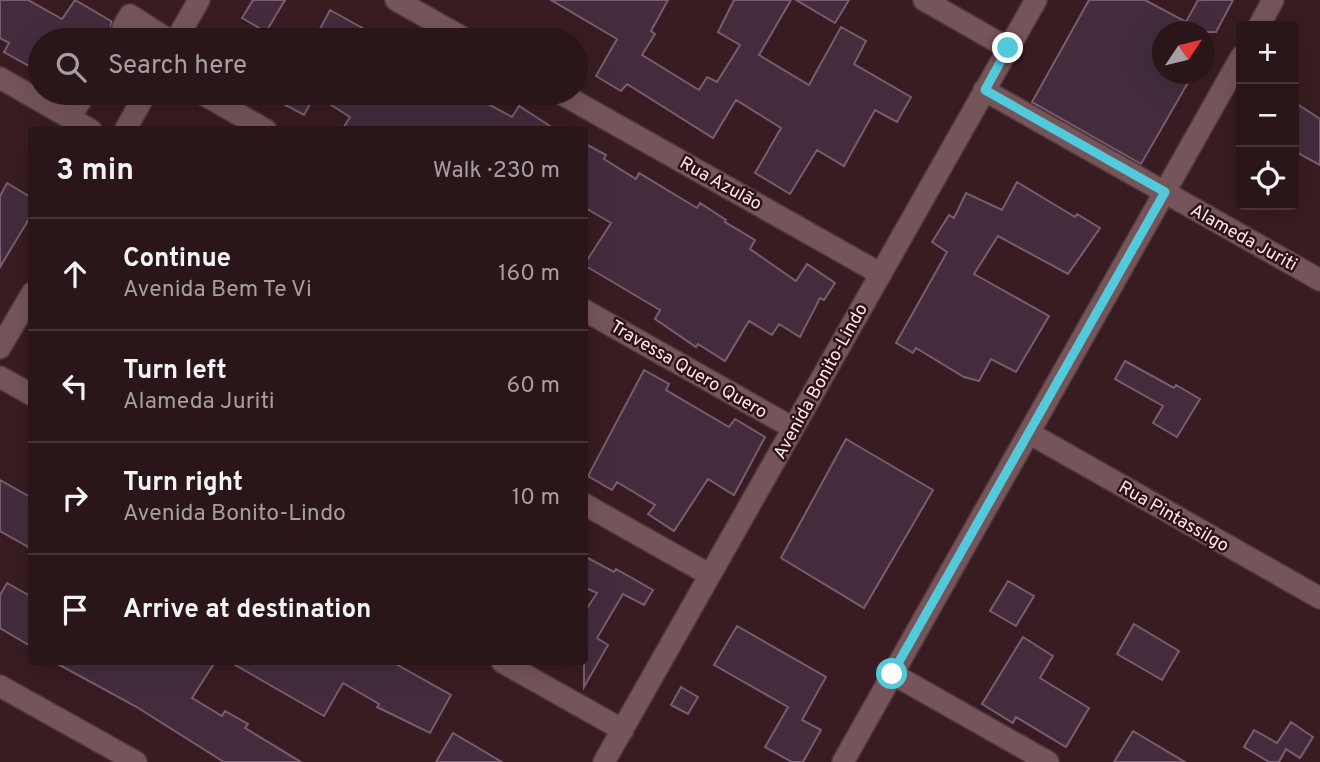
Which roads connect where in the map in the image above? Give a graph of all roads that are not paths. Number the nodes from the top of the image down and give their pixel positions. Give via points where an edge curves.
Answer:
1 (199, 0) edge
2 (396, 0) edge
3 (924, 0) edge
4 (1036, 0) edge
5 (1273, 0) edge
6 (1262, 21) edge
7 (123, 27) dead end
8 (150, 28) edge
9 (183, 28) edge
10 (446, 28) edge
11 (1008, 48) junction
12 (1236, 66) edge
13 (0, 78) edge
14 (985, 90) junction
15 (28, 94) edge
16 (47, 105) edge
17 (78, 105) edge
18 (139, 105) edge
19 (222, 105) edge
20 (581, 105) edge
21 (70, 118) junction
22 (84, 126) edge
23 (127, 126) edge
24 (259, 126) edge
25 (1165, 192) junction
26 (881, 274) junction
27 (1320, 280) edge
28 (28, 300) edge
29 (588, 312) edge
30 (0, 348) edge
31 (0, 377) edge
32 (28, 393) edge
33 (793, 428) junction
34 (1029, 433) junction
35 (588, 506) edge
36 (710, 575) junction
37 (1320, 598) edge
38 (507, 665) edge
39 (892, 674) junction
40 (0, 686) edge
41 (623, 730) junction
42 (136, 762) edge
43 (604, 762) edge
44 (843, 762) edge
45 (1048, 762) edge

1 - 9 street
2 - 10 street
3 - 11 street
4 - 11 street, Avenida Bonito-Lindo
5 - 6 street
7 - 8 street via 130,15
11 - 14 street, Avenida Bonito-Lindo
12 - 25 street
13 - 15 street
14 - 25 street, Alameda Juriti
14 - 26 street, Avenida Bonito-Lindo
16 - 21 street
17 - 21 street
18 - 23 street
19 - 24 street
20 - 26 street, Rua Azulão
21 - 22 street
25 - 27 street, Alameda Juriti
25 - 34 street
26 - 33 street, Avenida Bonito-Lindo
28 - 30 street
29 - 33 street, Travessa Quero Quero
31 - 32 street
33 - 36 street, Avenida Bonito-Lindo
34 - 37 street, Rua Pintassilgo
34 - 39 street
35 - 36 street
36 - 41 street, Avenida Bonito-Lindo
38 - 41 street
39 - 44 street
39 - 45 street
40 - 42 street
41 - 43 street, Avenida Bonito-Lindo

